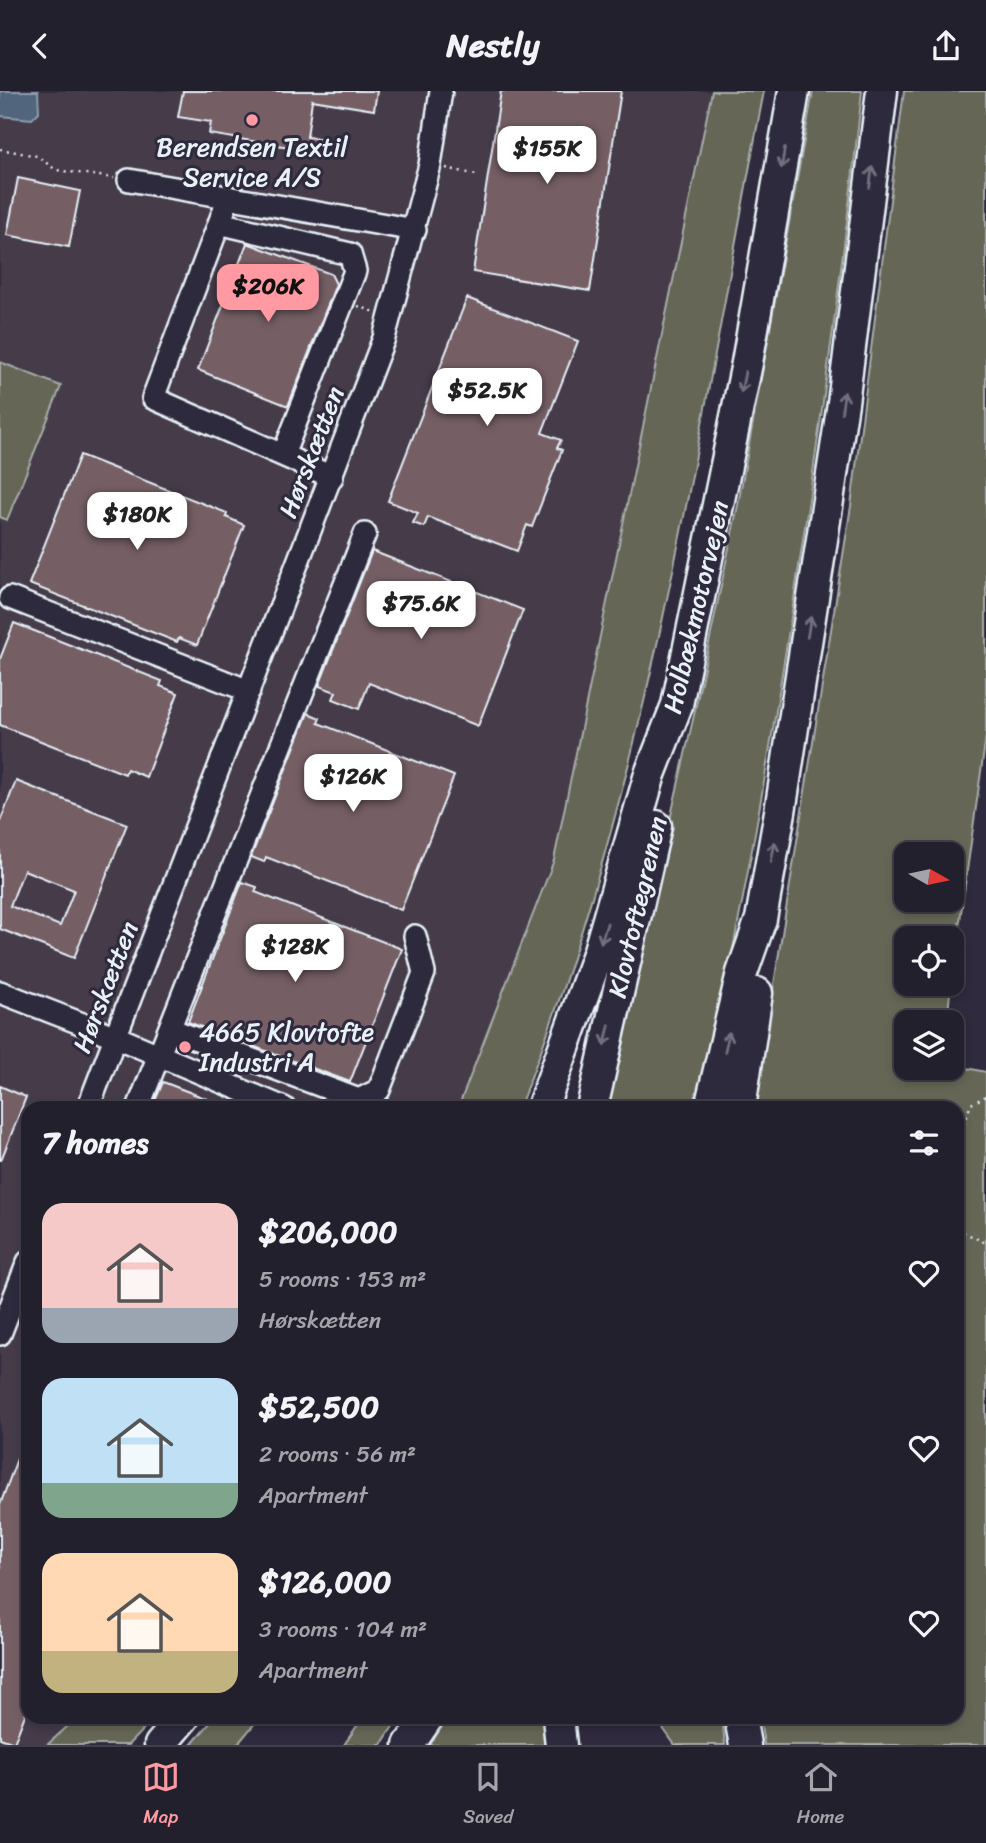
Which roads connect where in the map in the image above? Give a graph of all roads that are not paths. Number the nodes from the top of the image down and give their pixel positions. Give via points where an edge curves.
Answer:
1 (442, 91) edge
2 (794, 91) edge
3 (882, 91) edge
4 (129, 180) road end
5 (229, 197) junction
6 (219, 223) junction
7 (415, 230) junction
8 (283, 455) junction
9 (332, 477) junction
10 (365, 534) dead end
11 (10, 598) dead end
12 (249, 691) junction
13 (677, 705) junction
14 (761, 919) junction
15 (415, 936) dead end
16 (0, 992) edge
17 (170, 1029) junction
18 (116, 1037) junction
19 (159, 1055) junction
20 (91, 1101) edge
21 (141, 1101) edge
22 (267, 1101) edge
23 (545, 1101) edge
24 (594, 1101) edge
25 (712, 1101) edge
26 (741, 1101) edge
27 (21, 1280) edge
28 (0, 1334) edge
29 (178, 1724) edge
30 (423, 1724) edge
31 (559, 1724) edge
32 (741, 1724) edge
33 (160, 1745) edge
34 (409, 1745) edge
35 (561, 1745) edge
36 (745, 1745) edge

1 - 7 street, Hørskætten
2 -> 13 highway, Holbækmotorvejen via 747,363
14 -> 3 highway via 841,417
4 - 5 street
5 - 6 street
5 - 7 street
6 - 8 street via 153,398
6 - 8 street via 350,254 355,271
7 - 9 street, Hørskætten via 390,316
8 - 9 street
9 - 12 street, Hørskætten
10 - 17 street
11 - 12 street
12 - 18 street, Hørskætten
13 -> 23 highway, Holbækmotorvejen via 650,774 598,954
13 -> 24 highway, Klovtoftegrenen via 660,807
25 -> 14 highway via 742,974
14 - 26 highway via 760,976
15 - 17 street via 424,973 379,1090 359,1100
16 - 18 street
17 - 19 street
18 - 19 street
18 - 20 street, Hørskætten
19 - 21 street
19 - 22 street
27 - 28 street
29 - 33 highway
30 - 34 highway
31 - 35 highway
32 - 36 highway

